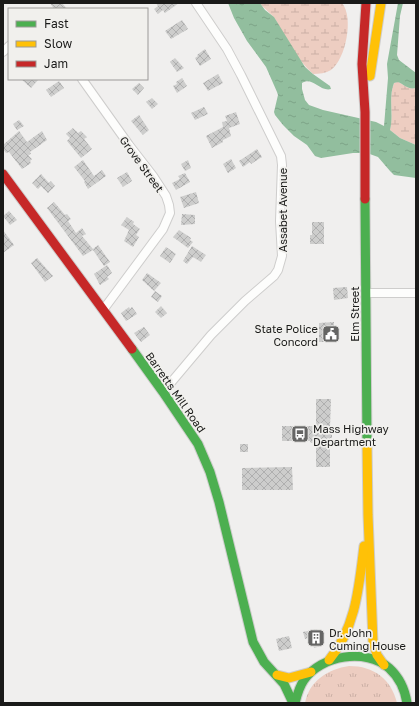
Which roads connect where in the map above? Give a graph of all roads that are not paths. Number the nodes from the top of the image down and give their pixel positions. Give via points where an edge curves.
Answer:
1 (196, 3) edge
2 (361, 3) edge
3 (366, 3) edge
4 (381, 3) edge
5 (362, 50) junction
6 (83, 80) edge
7 (365, 112) junction
8 (3, 174) edge
9 (366, 293) junction
10 (416, 293) edge
11 (103, 310) junction
12 (163, 392) junction
13 (368, 515) junction
14 (329, 660) junction
15 (384, 665) junction
16 (311, 672) junction
17 (277, 675) junction
18 (294, 703) edge
19 (407, 703) edge

1 - 12 street, Assabet Avenue via 227,49 281,156 282,256 274,276 211,335
2 - 5 main road
3 - 5 main road
4 - 7 main road
5 - 7 main road
6 - 11 street, Grove Street via 153,176 166,196 170,213 164,230
7 - 9 main road, Elm Street
8 - 11 main road, Barretts Mill Road
9 - 10 street
9 - 13 main road, Elm Street
11 - 12 main road, Barretts Mill Road
12 - 17 main road, Barretts Mill Road via 191,432 204,458 219,502 250,632 260,656
13 - 14 main road, Elm Street via 352,615 345,636
13 - 15 main road, Elm Street via 373,642 377,655
14 - 15 main road via 358,656
14 - 16 main road
15 - 19 main road via 398,679
16 - 17 main road via 289,678
16 - 18 main road via 301,685
17 - 18 main road, Barretts Mill Road

